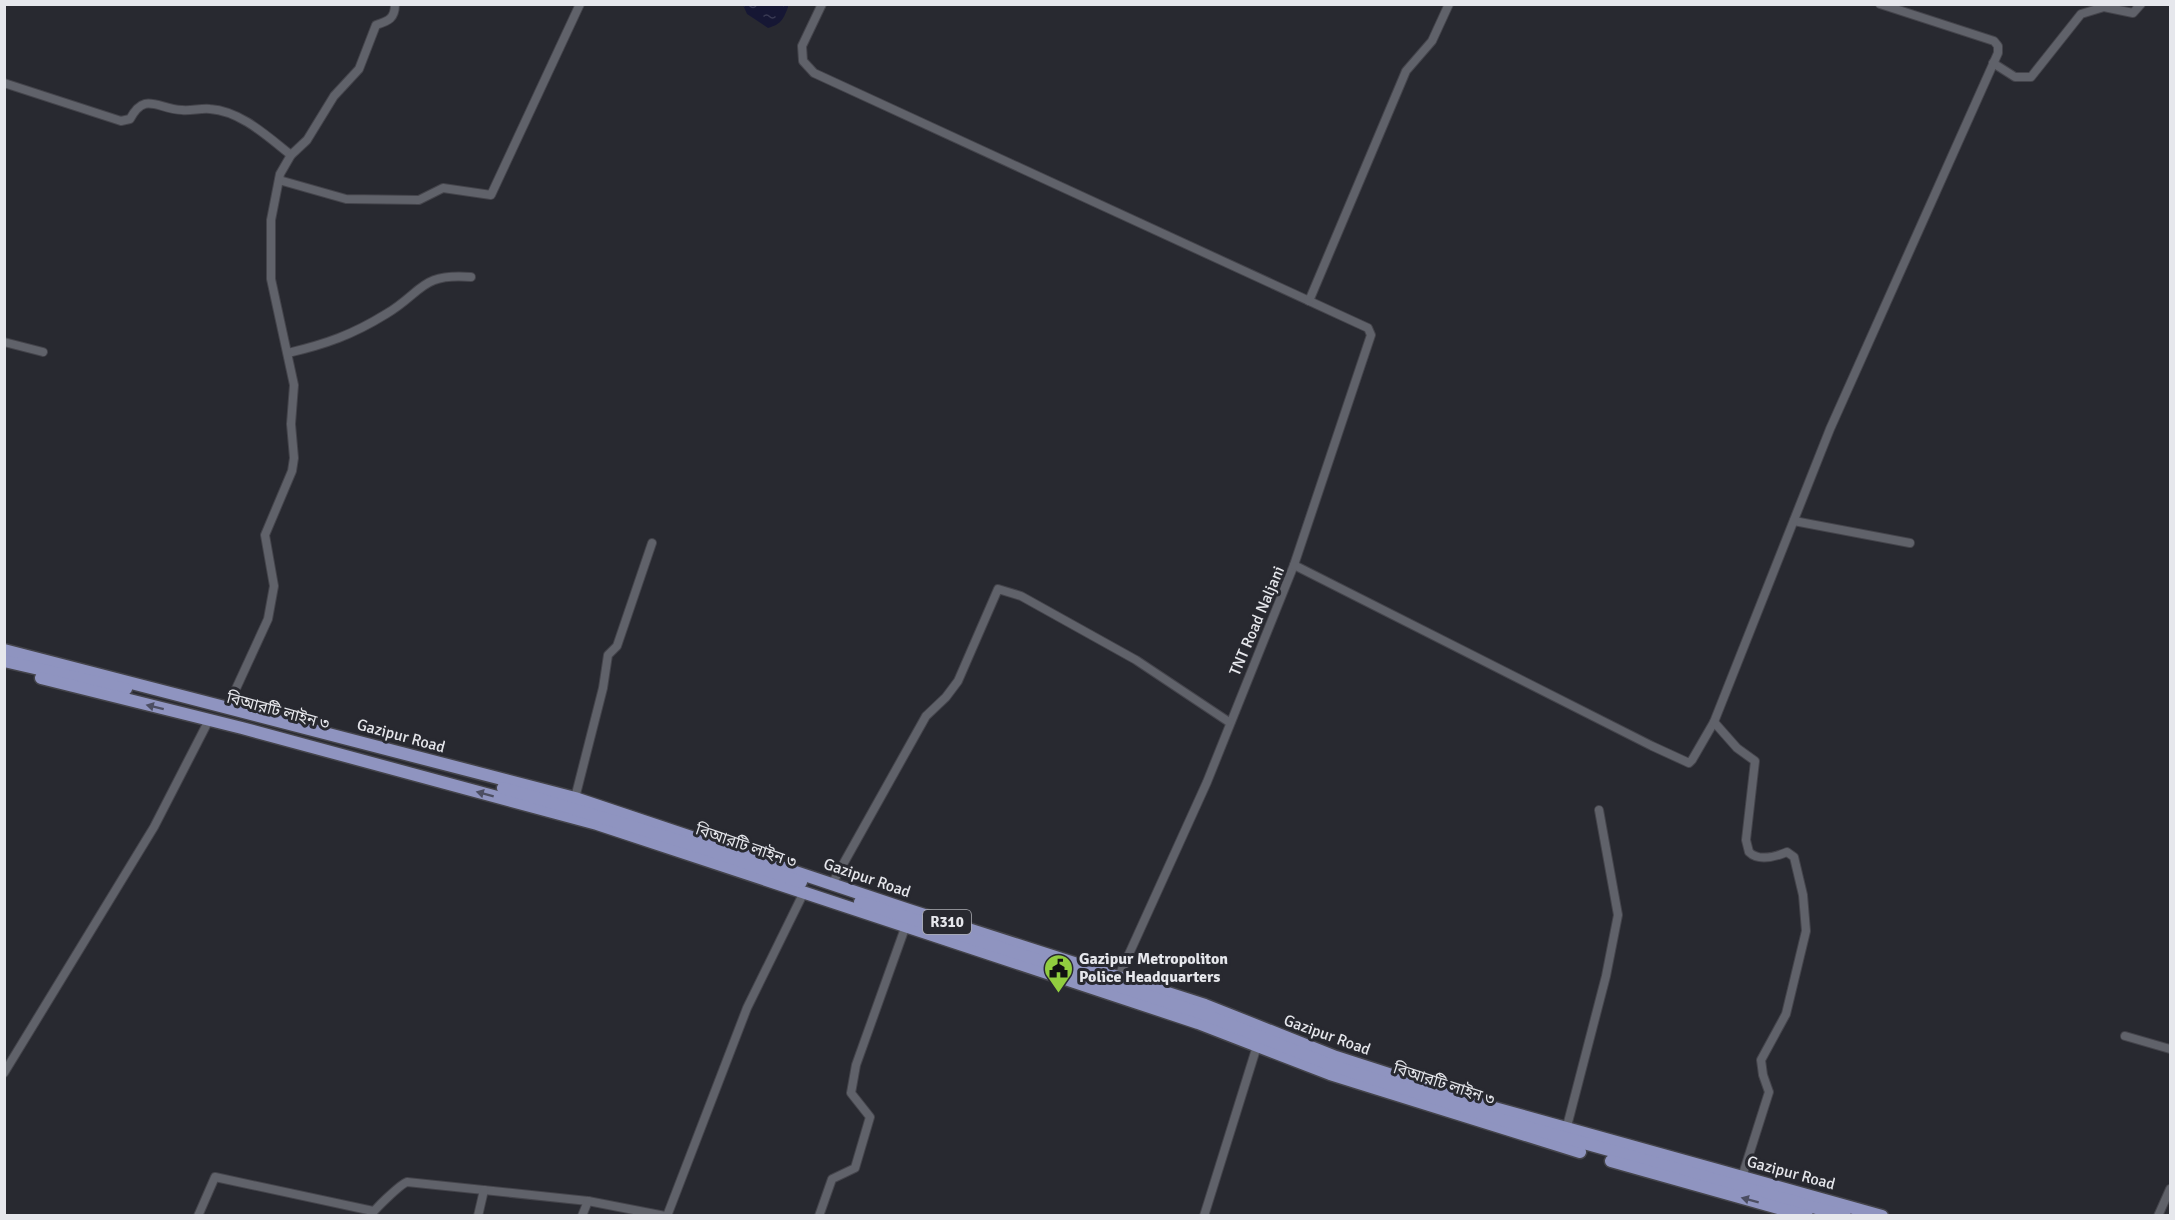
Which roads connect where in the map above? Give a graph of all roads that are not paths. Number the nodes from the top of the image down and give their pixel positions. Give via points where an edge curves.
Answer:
1 (395, 4) edge
2 (580, 4) edge
3 (822, 4) edge
4 (1449, 4) edge
5 (1880, 4) edge
6 (2141, 4) edge
7 (1993, 63) junction
8 (4, 84) edge
9 (291, 155) junction
10 (279, 180) junction
11 (471, 277) dead end
12 (1309, 301) junction
13 (4, 342) edge
14 (43, 352) dead end
15 (288, 353) junction
16 (1794, 521) junction
17 (652, 543) dead end
18 (1910, 543) dead end
19 (1294, 565) junction
20 (4, 650) edge
21 (4, 661) edge
22 (4, 669) edge
23 (228, 706) junction
24 (209, 720) junction
25 (1229, 722) junction
26 (1714, 722) junction
27 (575, 798) junction
28 (1599, 810) dead end
29 (832, 884) junction
30 (804, 892) junction
31 (905, 928) junction
32 (1119, 976) junction
33 (2125, 1036) dead end
34 (1257, 1046) junction
35 (2170, 1049) edge
36 (4, 1073) edge
37 (1566, 1130) junction
38 (1742, 1177) junction
39 (2170, 1189) edge
40 (484, 1190) junction
41 (588, 1201) junction
42 (372, 1213) edge
43 (198, 1215) edge
44 (478, 1215) edge
45 (582, 1215) edge
46 (666, 1215) edge
47 (819, 1215) edge
48 (1204, 1215) edge
49 (1807, 1215) edge
50 (1845, 1215) edge
51 (1882, 1215) edge
52 (2158, 1215) edge

1 - 9 street via 390,20 376,25 359,69 334,96 308,140
2 - 10 street via 491,195 442,188 419,200 346,199
3 - 12 street, TNT Road Naljani via 802,46 803,61 814,73
4 - 12 street via 1432,41 1406,70
5 - 7 street via 1994,41 1998,46
6 - 7 street via 2133,13 2104,7 2081,14 2031,77 2015,77
7 - 16 street via 1830,429
8 - 9 street via 121,121 130,119 137,106 146,102 183,111 221,110 261,131
9 - 10 street
10 - 15 street via 271,220 271,279
11 - 15 street via 450,275 424,282 402,304 330,344
12 - 19 street, TNT Road Naljani via 1368,328 1371,336
13 - 14 street
15 - 23 street via 294,385 294,458 265,535 273,597 268,619
16 - 18 street
16 - 26 street
17 - 27 street via 620,639 608,655
19 - 25 street, TNT Road Naljani
19 - 26 street via 1689,763
20 - 23 main road, Gazipur Road / R310
21 - 50 main road, বিআরটি লাইন ৩ via 162,697 467,777 616,821 1201,1013 1333,1066 1569,1140
24 -> 22 main road, Gazipur Road / R310
23 - 27 main road, Gazipur Road / R310
30 -> 24 main road, Gazipur Road / R310 via 597,824
24 - 36 street via 154,826
25 - 29 street via 1136,660 1021,596 998,588 958,681 926,717
25 - 32 street, TNT Road Naljani via 1207,782
26 - 38 street via 1755,761 1746,840 1749,852 1761,858 1775,858 1787,852 1794,857 1806,931 1786,1014 1761,1060 1769,1092
27 - 29 main road, Gazipur Road / R310
28 - 37 street via 1618,915
29 - 32 main road, Gazipur Road / R310
30 - 31 main road, Gazipur Road / R310
30 - 46 street via 747,1008
31 - 34 main road, Gazipur Road / R310 via 1198,1023
31 - 47 street via 855,1065 851,1093 870,1117 855,1167 832,1179
32 - 37 main road, Gazipur Road / R310 via 1336,1057
33 - 35 street
34 - 48 street
49 -> 34 main road, Gazipur Road / R310 via 1501,1128 1330,1074
37 - 38 main road, Gazipur Road / R310
38 - 51 main road, Gazipur Road / R310
39 - 52 street
40 - 41 street
40 - 42 street via 405,1182
40 - 44 street
41 - 45 street
41 - 46 street
42 - 43 street via 215,1177

